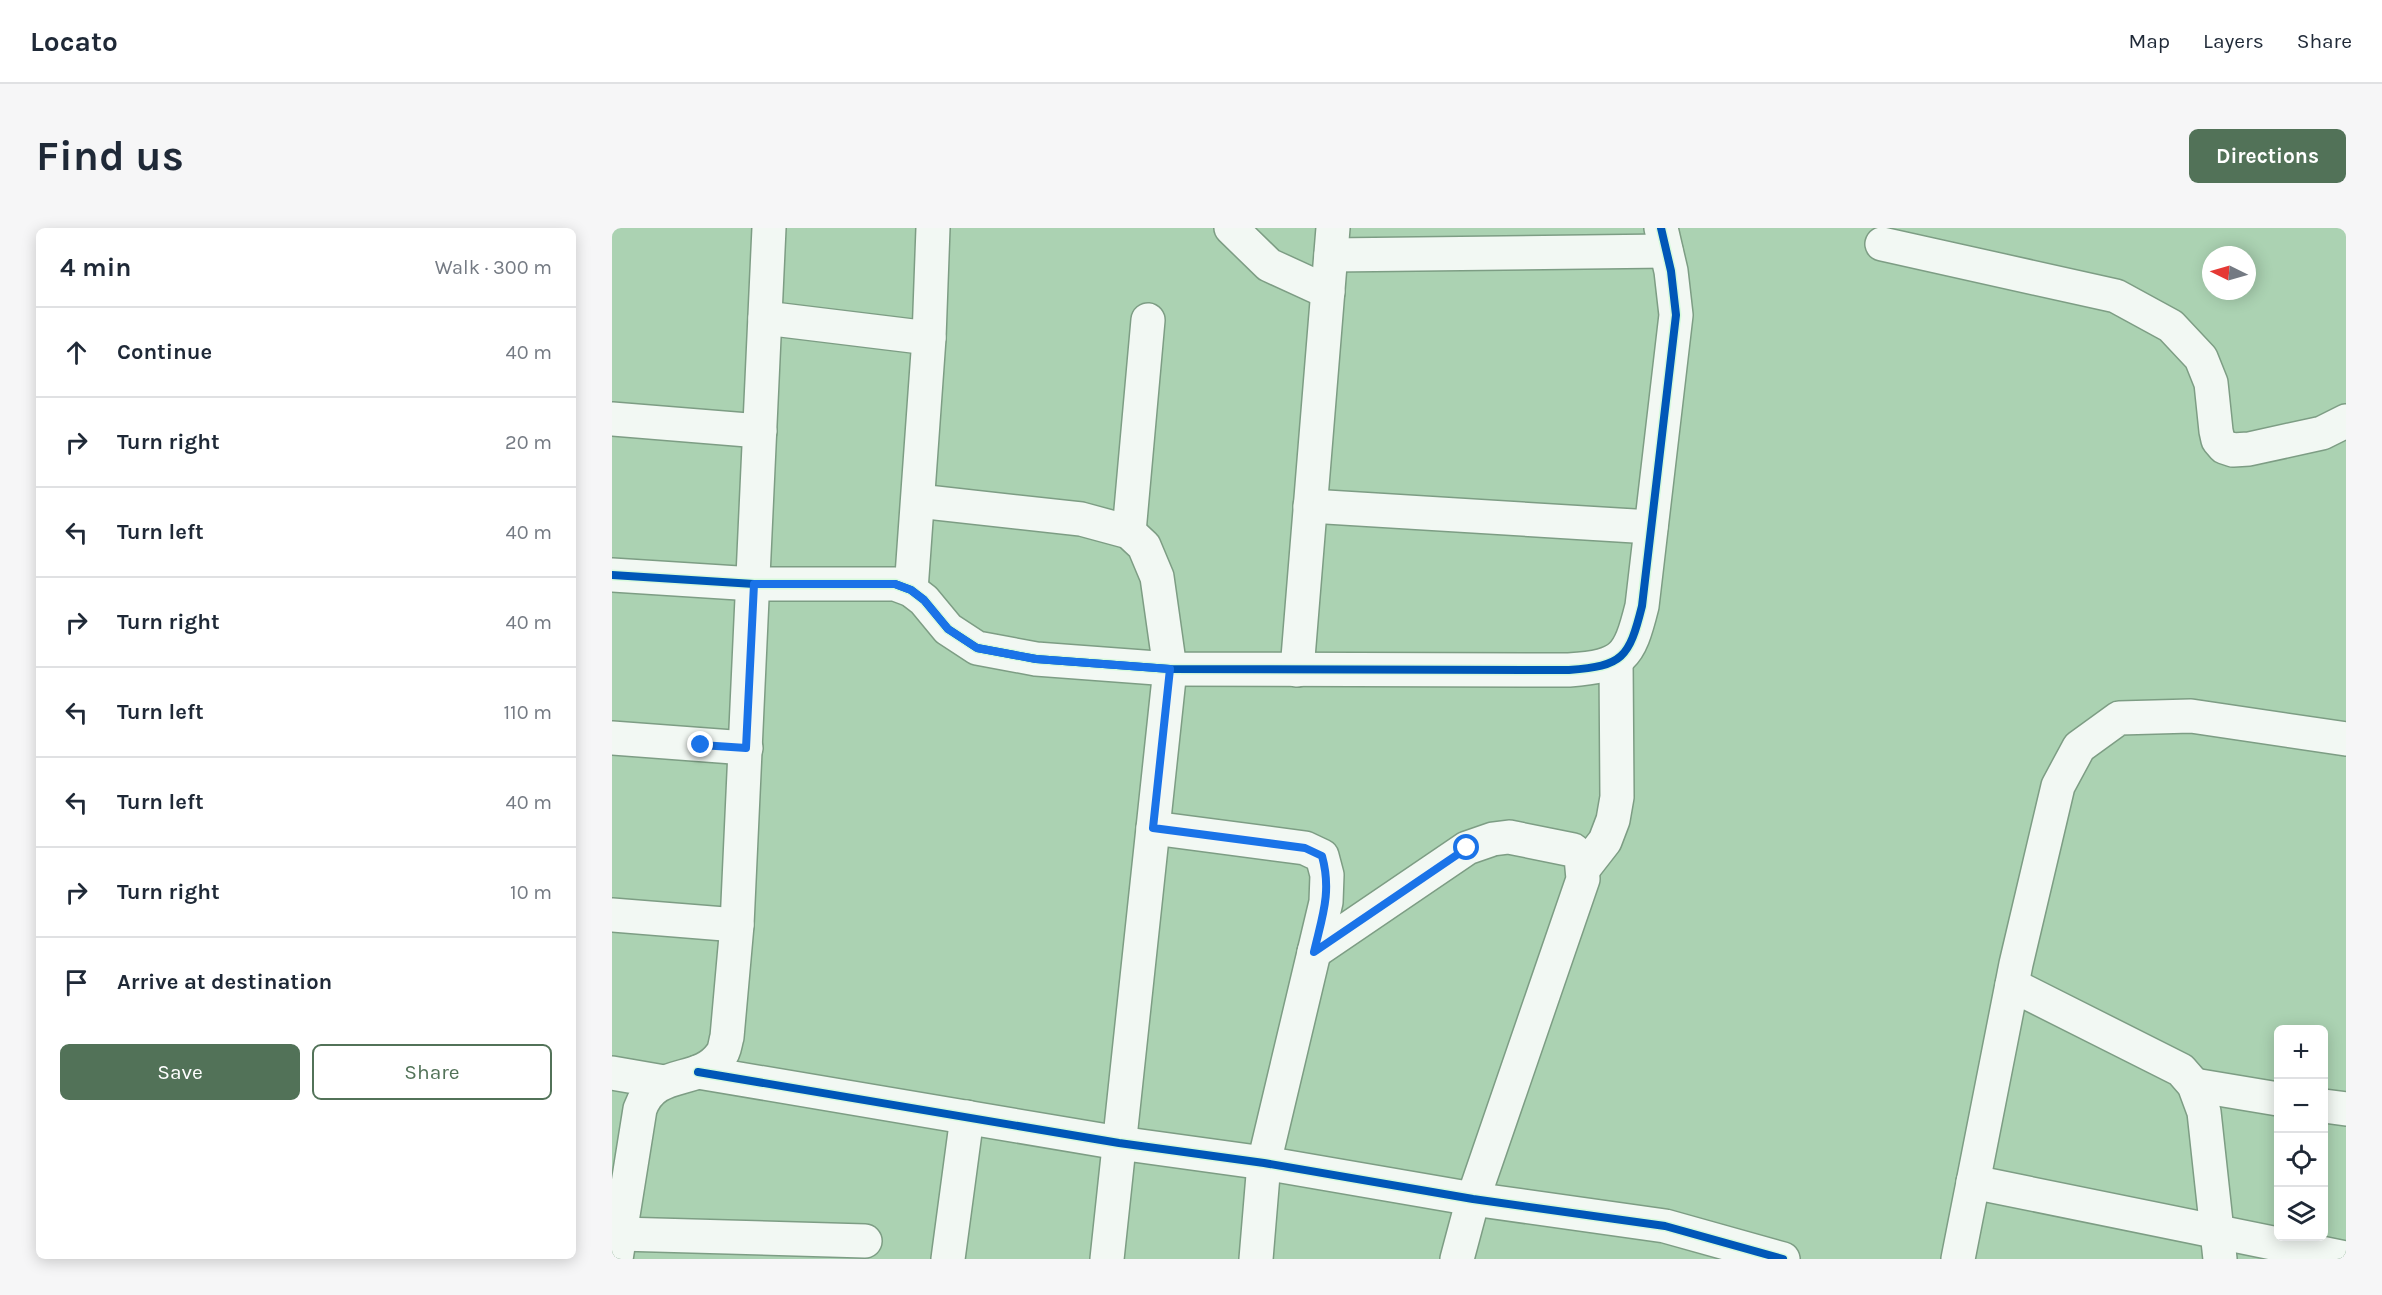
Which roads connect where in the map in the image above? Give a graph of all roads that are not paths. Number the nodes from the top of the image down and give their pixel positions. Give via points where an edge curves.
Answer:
1 (770, 228) edge
2 (933, 228) edge
3 (1231, 228) edge
4 (1664, 239) edge
5 (1332, 242) edge
6 (1882, 244) dead end
7 (1328, 292) junction
8 (765, 318) junction
9 (1148, 320) dead end
10 (929, 338) junction
11 (612, 419) edge
12 (2346, 421) edge
13 (760, 431) junction
14 (918, 501) junction
15 (1310, 506) junction
16 (1651, 527) junction
17 (1129, 532) junction
18 (612, 575) edge
19 (754, 584) junction
20 (911, 590) junction
21 (1616, 660) junction
22 (1170, 669) junction
23 (1297, 670) junction
24 (612, 738) edge
25 (2346, 739) edge
26 (746, 748) junction
27 (1153, 828) junction
28 (1584, 868) junction
29 (612, 915) edge
30 (737, 926) junction
31 (1314, 952) junction
32 (2012, 985) junction
33 (698, 1072) junction
34 (612, 1073) edge
35 (664, 1082) junction
36 (2194, 1085) junction
37 (2274, 1098) edge
38 (2328, 1107) edge
39 (2346, 1109) edge
40 (967, 1117) junction
41 (1119, 1143) junction
42 (1263, 1163) junction
43 (1973, 1182) junction
44 (1473, 1199) junction
45 (865, 1241) dead end
46 (2219, 1245) edge
47 (618, 1246) edge
48 (2346, 1258) edge
49 (948, 1259) edge
50 (1107, 1259) edge
51 (1256, 1259) edge
52 (1457, 1259) edge
53 (1783, 1259) edge
54 (1958, 1259) edge

1 - 8 street
2 - 10 street
3 - 7 street via 1269,265
4 - 5 street
4 - 16 street via 1676,315
5 - 7 street
6 - 12 street via 2116,296 2171,326 2201,358 2211,383 2218,440 2224,447 2249,449 2322,433
7 - 15 street
8 - 10 street
8 - 13 street
9 - 17 street
10 - 14 street
11 - 13 street
13 - 19 street
14 - 17 street via 1081,519
14 - 20 street
15 - 16 street
15 - 23 street
16 - 21 street via 1642,606 1633,642
17 - 22 street via 1144,546 1157,577
18 - 19 street
19 - 20 street via 895,584
19 - 26 street
20 - 22 street via 948,629 977,648 1036,659
21 - 23 street via 1599,668 1569,670
21 - 28 street via 1617,797 1605,841
22 - 23 street
22 - 27 street
24 - 26 street
25 - 32 street via 2191,716 2119,718 2079,747 2058,786
26 - 30 street
27 - 31 street via 1305,848 1322,856 1327,875 1326,902
27 - 41 street
28 - 31 street via 1581,857 1573,850 1509,837 1493,839 1467,848
28 - 44 street
29 - 30 street
30 - 33 street via 723,1054
31 - 42 street
32 - 36 street via 2181,1070
32 - 43 street
33 - 35 street
33 - 40 street
34 - 35 street
35 - 47 street via 652,1088 640,1108
36 - 37 street
36 - 46 street via 2204,1112
38 - 39 street
40 - 41 street
40 - 49 street
41 - 42 street
41 - 50 street
42 - 44 street
42 - 51 street
43 - 46 street
43 - 54 street
44 - 52 street
44 - 53 street via 1665,1226
45 - 47 street
46 - 48 street

